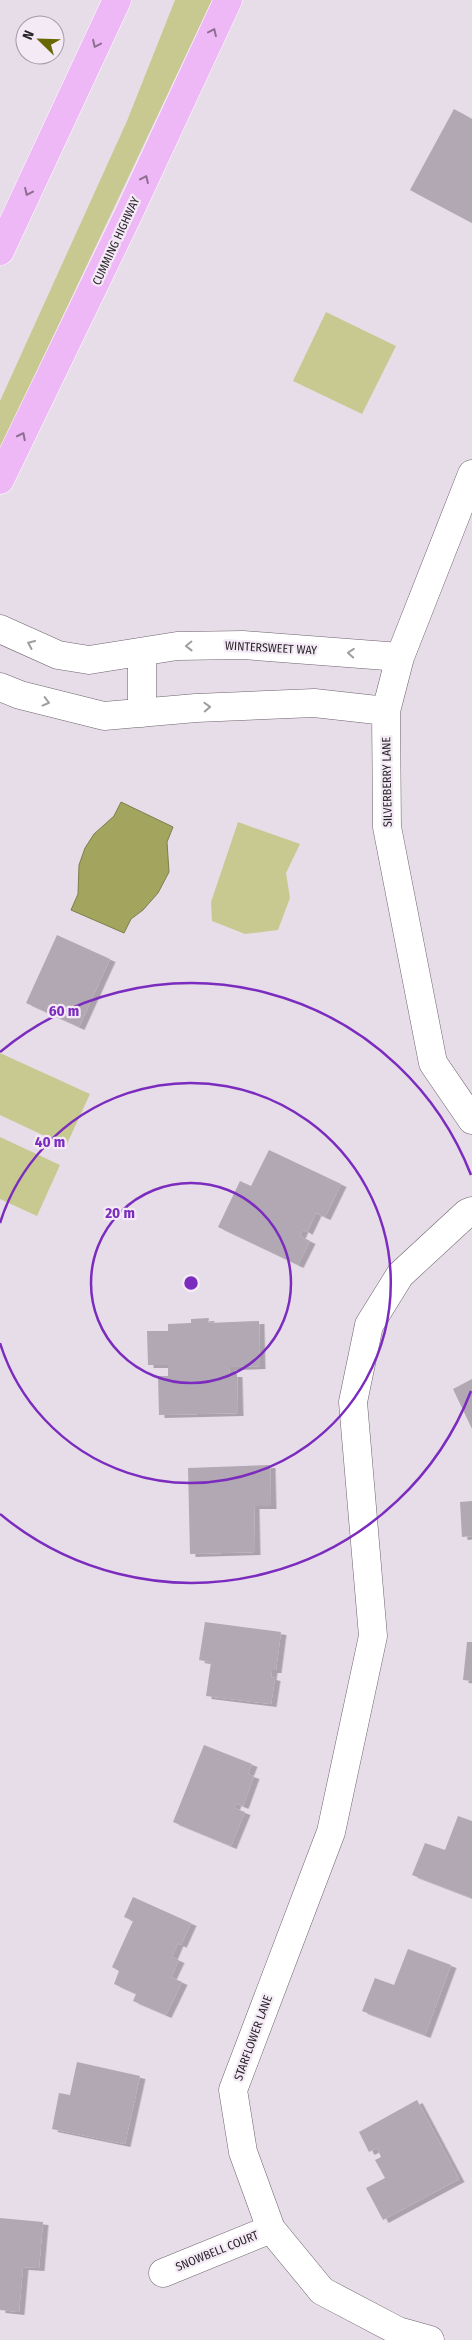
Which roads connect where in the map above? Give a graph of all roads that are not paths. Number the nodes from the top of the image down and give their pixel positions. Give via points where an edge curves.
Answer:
1 (117, 0) edge
2 (228, 0) edge
3 (0, 251) edge
4 (472, 474) edge
5 (0, 480) edge
6 (0, 630) edge
7 (142, 652) junction
8 (400, 657) junction
9 (0, 687) edge
10 (386, 711) junction
11 (142, 714) junction
12 (472, 1120) edge
13 (472, 1211) edge
14 (271, 2229) junction
15 (163, 2273) dead end
16 (430, 2340) edge

1 -> 3 highway
5 -> 2 highway, CUMMING HIGHWAY
4 - 8 street, SILVERBERRY LANE
7 -> 6 street, WINTERSWEET WAY via 89,660 58,655
8 -> 7 street, WINTERSWEET WAY via 243,645 177,646
7 - 11 street
8 - 10 street, SILVERBERRY LANE
9 -> 11 street via 104,716
11 -> 10 street via 196,708 314,703
10 - 12 street, SILVERBERRY LANE via 387,827 433,1063
13 - 14 street, STARFLOWER LANE via 467,1212 400,1275 369,1325 352,1402 374,1636 331,1832 233,2090 243,2152
14 - 15 street, SNOWBELL COURT
14 - 16 street, STARFLOWER LANE via 322,2291 398,2332

